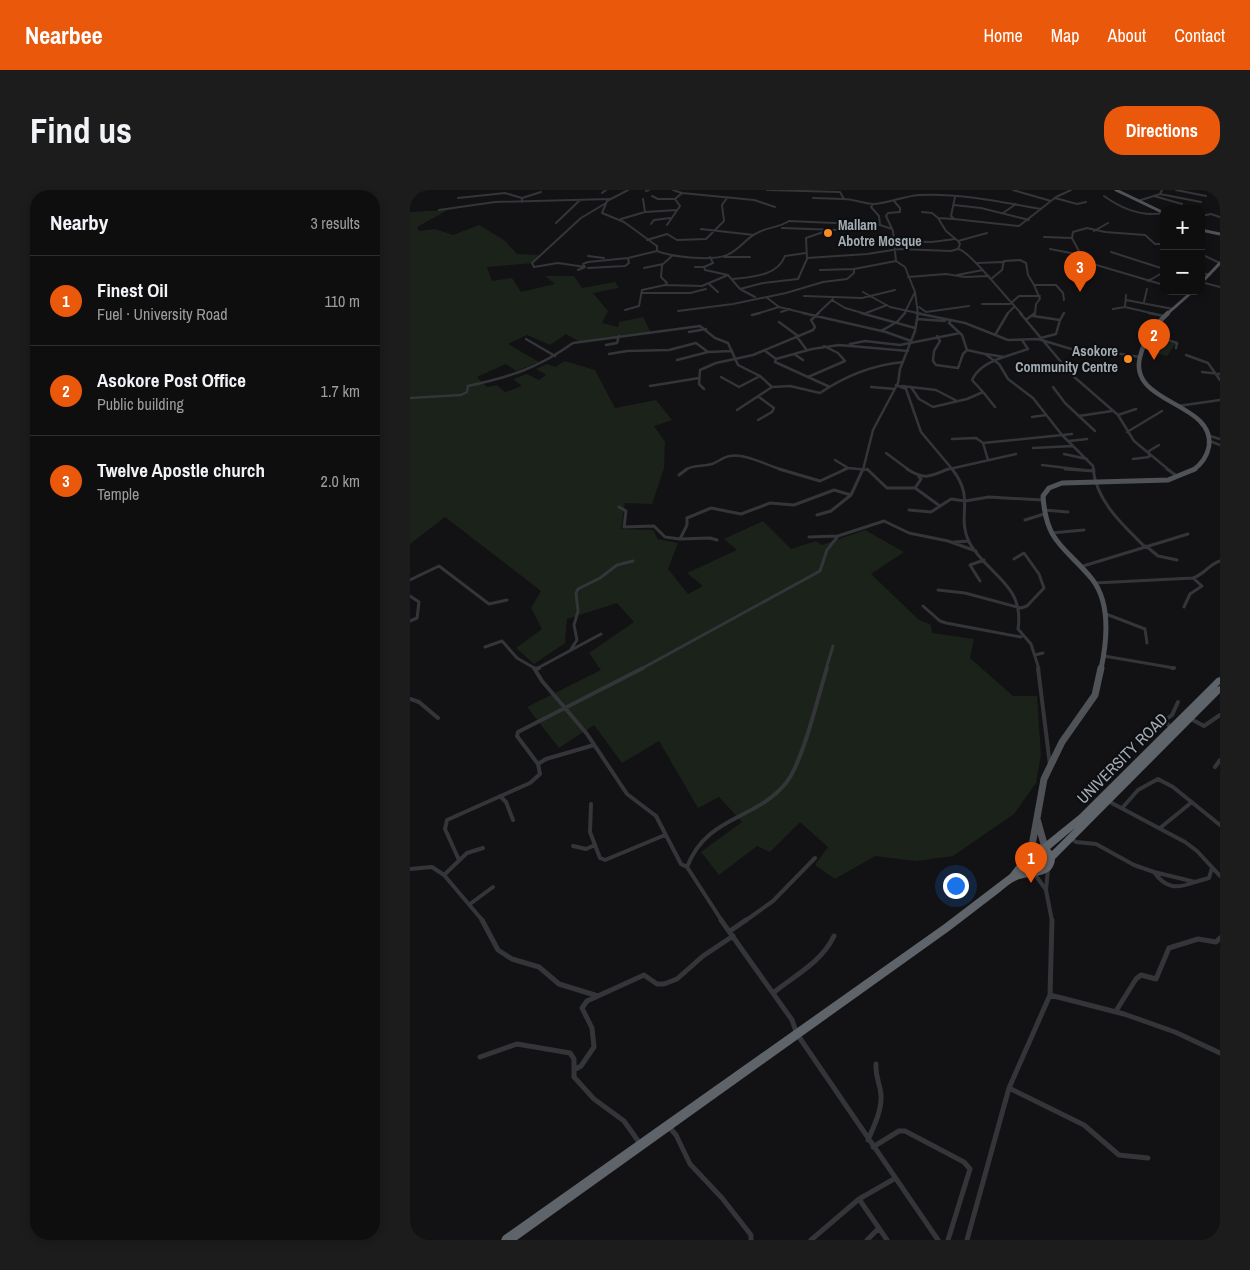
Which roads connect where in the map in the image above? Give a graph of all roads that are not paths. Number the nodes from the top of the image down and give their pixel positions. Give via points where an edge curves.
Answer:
1 (606, 190) edge
2 (628, 190) edge
3 (650, 190) edge
4 (675, 190) edge
5 (767, 190) edge
6 (776, 190) edge
7 (1013, 190) edge
8 (1071, 190) edge
9 (1116, 190) edge
10 (1162, 190) edge
11 (1176, 190) edge
12 (646, 191) dead end
13 (681, 191) edge
14 (912, 191) edge
15 (541, 192) dead end
16 (964, 192) dead end
17 (602, 193) dead end
18 (1160, 194) junction
19 (917, 195) junction
20 (652, 196) dead end
21 (1104, 196) dead end
22 (1154, 196) junction
23 (1206, 196) dead end
24 (955, 197) junction
25 (458, 198) dead end
26 (522, 198) junction
27 (727, 198) junction
28 (813, 198) dead end
29 (965, 198) junction
30 (1055, 198) junction
31 (611, 199) junction
32 (643, 199) dead end
33 (675, 199) junction
34 (580, 200) junction
35 (844, 200) junction
36 (1052, 200) junction
37 (894, 201) junction
38 (1138, 201) junction
39 (522, 202) junction
40 (1086, 202) dead end
41 (1201, 202) dead end
42 (606, 203) junction
43 (873, 204) junction
44 (1016, 204) junction
45 (1182, 204) dead end
46 (954, 206) junction
47 (775, 207) dead end
48 (1041, 209) junction
49 (439, 210) dead end
50 (677, 210) junction
51 (645, 212) junction
52 (653, 212) junction
53 (922, 212) dead end
54 (1160, 212) edge
55 (1003, 213) junction
56 (1160, 214) edge
57 (1205, 215) edge
58 (879, 216) junction
59 (886, 216) junction
60 (1220, 217) edge
61 (670, 218) junction
62 (938, 218) junction
63 (621, 219) junction
64 (954, 219) junction
65 (654, 220) junction
66 (1029, 220) junction
67 (556, 223) dead end
68 (1108, 223) dead end
69 (651, 224) dead end
70 (845, 224) junction
71 (880, 224) junction
72 (667, 225) dead end
73 (781, 228) junction
74 (701, 229) dead end
75 (892, 229) junction
76 (828, 230) junction
77 (1094, 230) junction
78 (715, 231) junction
79 (1205, 231) edge
80 (987, 233) dead end
81 (1220, 234) edge
82 (754, 235) junction
83 (1044, 237) dead end
84 (1072, 238) junction
85 (648, 240) junction
86 (956, 240) junction
87 (894, 241) junction
88 (1160, 245) edge
89 (958, 249) junction
90 (1050, 249) dead end
91 (894, 250) junction
92 (657, 251) junction
93 (1111, 252) dead end
94 (806, 253) junction
95 (673, 255) junction
96 (1081, 255) junction
97 (588, 256) dead end
98 (1205, 256) edge
99 (710, 257) junction
100 (724, 257) junction
101 (750, 257) dead end
102 (628, 258) junction
103 (806, 258) junction
104 (606, 259) junction
105 (896, 260) junction
106 (1004, 262) junction
107 (977, 263) junction
108 (1220, 263) edge
109 (663, 264) junction
110 (1092, 264) junction
111 (586, 267) junction
112 (695, 267) dead end
113 (644, 268) dead end
114 (704, 268) junction
115 (854, 269) junction
116 (1160, 269) edge
117 (578, 270) dead end
118 (820, 270) dead end
119 (983, 271) junction
120 (1066, 271) dead end
121 (1160, 272) edge
122 (997, 273) junction
123 (1205, 274) edge
124 (728, 275) junction
125 (957, 275) junction
126 (1210, 275) junction
127 (990, 277) junction
128 (908, 278) junction
129 (733, 279) junction
130 (1205, 279) edge
131 (1148, 281) junction
132 (1205, 283) edge
133 (709, 284) junction
134 (1160, 284) edge
135 (665, 285) junction
136 (1034, 285) junction
137 (1220, 287) edge
138 (706, 289) dead end
139 (740, 289) junction
140 (1147, 289) dead end
141 (895, 290) dead end
142 (718, 292) dead end
143 (862, 292) dead end
144 (915, 292) junction
145 (641, 293) junction
146 (1126, 295) dead end
147 (1188, 295) edge
148 (804, 296) dead end
149 (870, 296) junction
150 (1040, 296) junction
151 (766, 297) junction
152 (756, 298) junction
153 (833, 299) junction
154 (1064, 300) dead end
155 (1126, 300) junction
156 (1144, 302) junction
157 (982, 304) dead end
158 (1010, 304) junction
159 (887, 305) junction
160 (779, 306) junction
161 (969, 306) dead end
162 (1125, 306) junction
163 (919, 307) junction
164 (1014, 307) junction
165 (792, 309) junction
166 (1113, 309) dead end
167 (1173, 309) junction
168 (625, 310) dead end
169 (907, 310) junction
170 (678, 311) dead end
171 (781, 312) dead end
172 (866, 313) junction
173 (919, 313) junction
174 (1064, 313) dead end
175 (752, 315) dead end
176 (814, 315) junction
177 (1033, 316) junction
178 (1164, 316) junction
179 (917, 319) junction
180 (1027, 319) junction
181 (1060, 320) junction
182 (949, 321) junction
183 (779, 322) dead end
184 (897, 323) junction
185 (706, 328) junction
186 (915, 328) junction
187 (881, 331) junction
188 (689, 332) dead end
189 (960, 332) junction
190 (996, 335) junction
191 (1151, 335) junction
192 (619, 336) junction
193 (937, 336) junction
194 (797, 337) junction
195 (1042, 338) junction
196 (526, 339) dead end
197 (1022, 340) junction
198 (911, 341) junction
199 (850, 344) junction
200 (1047, 344) junction
201 (606, 345) dead end
202 (824, 346) junction
203 (1176, 348) dead end
204 (806, 349) junction
205 (764, 350) junction
206 (967, 350) junction
207 (732, 351) junction
208 (908, 351) junction
209 (708, 352) junction
210 (608, 354) dead end
211 (794, 354) junction
212 (985, 354) junction
213 (1186, 355) dead end
214 (555, 356) junction
215 (1004, 357) junction
216 (1140, 357) junction
217 (736, 359) junction
218 (776, 359) junction
219 (677, 360) dead end
220 (803, 360) dead end
221 (903, 362) junction
222 (995, 362) junction
223 (1066, 366) junction
224 (1045, 368) dead end
225 (1202, 372) dead end
226 (1214, 374) junction
227 (1220, 374) edge
228 (760, 376) junction
229 (721, 377) dead end
230 (699, 378) junction
231 (808, 378) junction
232 (1220, 380) edge
233 (650, 386) dead end
234 (902, 386) junction
235 (772, 387) junction
236 (830, 387) junction
237 (871, 387) dead end
238 (895, 387) junction
239 (911, 387) junction
240 (1053, 387) dead end
241 (704, 388) dead end
242 (982, 392) junction
243 (759, 397) junction
244 (410, 398) edge
245 (1220, 400) edge
246 (957, 401) junction
247 (1178, 406) junction
248 (995, 407) dead end
249 (1136, 409) dead end
250 (737, 410) dead end
251 (1112, 411) junction
252 (1162, 411) dead end
253 (1046, 415) junction
254 (1118, 415) junction
255 (1080, 416) junction
256 (1032, 417) dead end
257 (758, 420) dead end
258 (1094, 431) dead end
259 (1128, 432) junction
260 (1072, 434) dead end
261 (1062, 435) junction
262 (952, 439) dead end
263 (1087, 439) dead end
264 (1210, 440) junction
265 (1069, 441) junction
266 (983, 443) junction
267 (1220, 443) edge
268 (1159, 445) dead end
269 (1073, 446) junction
270 (1033, 448) dead end
271 (886, 453) dead end
272 (1016, 454) dead end
273 (1064, 454) dead end
274 (1150, 456) junction
275 (1087, 459) junction
276 (1133, 459) dead end
277 (835, 460) dead end
278 (988, 460) junction
279 (1042, 464) dead end
280 (848, 468) junction
281 (864, 468) junction
282 (950, 468) junction
283 (1094, 471) junction
284 (679, 475) dead end
285 (919, 477) junction
286 (1178, 478) junction
287 (1095, 482) junction
288 (915, 488) junction
289 (851, 495) junction
290 (1042, 500) junction
291 (966, 501) junction
292 (940, 506) junction
293 (620, 507) dead end
294 (909, 510) dead end
295 (1044, 512) junction
296 (1068, 512) dead end
297 (816, 515) dead end
298 (1025, 520) dead end
299 (1084, 530) dead end
300 (1051, 533) junction
301 (1188, 534) dead end
302 (838, 536) junction
303 (809, 538) dead end
304 (680, 539) junction
305 (717, 540) dead end
306 (969, 540) junction
307 (952, 542) junction
308 (1145, 546) junction
309 (976, 551) junction
310 (1014, 559) dead end
311 (984, 560) junction
312 (1177, 560) dead end
313 (1220, 560) edge
314 (633, 561) dead end
315 (1080, 567) junction
316 (1193, 578) junction
317 (410, 580) edge
318 (980, 581) dead end
319 (1095, 584) junction
320 (938, 590) dead end
321 (410, 596) edge
322 (507, 600) dead end
323 (923, 606) dead end
324 (1184, 607) dead end
325 (1021, 608) junction
326 (1106, 614) junction
327 (410, 621) edge
328 (600, 634) dead end
329 (1023, 638) junction
330 (1147, 643) dead end
331 (832, 646) dead end
332 (485, 647) dead end
333 (571, 649) junction
334 (1043, 653) dead end
335 (1035, 655) junction
336 (1104, 656) junction
337 (1174, 668) dead end
338 (536, 669) junction
339 (1220, 680) edge
340 (1220, 689) edge
341 (410, 699) edge
342 (1178, 702) dead end
343 (564, 706) junction
344 (1220, 715) edge
345 (438, 718) dead end
346 (1191, 719) junction
347 (1172, 728) junction
348 (594, 745) junction
349 (1220, 760) edge
350 (538, 764) junction
351 (1050, 766) junction
352 (1215, 767) dead end
353 (500, 796) junction
354 (1108, 801) junction
355 (1192, 802) junction
356 (591, 804) dead end
357 (1123, 807) junction
358 (1037, 819) junction
359 (513, 820) dead end
360 (1220, 825) edge
361 (1160, 828) junction
362 (665, 835) junction
363 (1070, 838) junction
364 (595, 845) junction
365 (573, 846) dead end
366 (483, 848) dead end
367 (1042, 852) junction
368 (815, 858) dead end
369 (458, 860) junction
370 (687, 866) junction
371 (1032, 868) junction
372 (1212, 868) junction
373 (410, 869) edge
374 (1048, 869) junction
375 (1154, 872) junction
376 (444, 875) junction
377 (1220, 876) edge
378 (1013, 877) junction
379 (1195, 882) junction
380 (493, 887) dead end
381 (1046, 890) junction
382 (470, 904) junction
383 (730, 931) junction
384 (733, 936) junction
385 (834, 936) dead end
386 (1220, 938) edge
387 (773, 993) junction
388 (1050, 995) junction
389 (598, 996) junction
390 (1116, 1011) junction
391 (797, 1034) junction
392 (1220, 1053) edge
393 (480, 1057) dead end
394 (876, 1064) dead end
395 (574, 1070) junction
396 (1009, 1088) junction
397 (668, 1126) junction
398 (868, 1140) junction
399 (640, 1145) junction
400 (873, 1147) junction
401 (1148, 1158) dead end
402 (894, 1179) junction
403 (859, 1199) junction
404 (879, 1228) junction
405 (507, 1240) edge
406 (751, 1240) edge
407 (812, 1240) edge
408 (867, 1240) edge
409 (887, 1240) edge
410 (938, 1240) edge
411 (948, 1240) edge
412 (967, 1240) edge

1 - 17 street
2 - 31 street
3 - 12 street
4 - 13 street
5 - 6 street
6 - 35 street via 841,192
7 - 36 street
8 - 30 street
9 - 38 main road
10 - 18 street
11 - 23 street
13 - 27 street
13 - 33 street
14 - 19 street
15 - 26 street
16 - 29 street
18 - 22 street
18 - 41 street
19 - 24 street
19 - 37 street
20 - 33 street via 658,200
21 - 56 street via 1138,214
22 - 38 street
22 - 45 street
24 - 29 street
24 - 46 street
25 - 26 street via 505,193
26 - 39 street
27 - 47 street via 754,200
27 - 78 street via 722,205 724,221
28 - 35 street
29 - 44 street
30 - 36 street
30 - 40 street via 1077,204
31 - 34 street
31 - 42 street
32 - 51 street
33 - 50 street via 680,204
34 - 39 street
34 - 67 street
35 - 43 street
36 - 48 street
37 - 43 street
37 - 59 street via 900,212
38 - 54 main road
39 - 49 street via 495,202
42 - 63 street via 602,213
42 - 111 street via 581,218 532,263 534,267 558,263
43 - 58 street via 871,207
44 - 48 street
44 - 55 street
46 - 55 street
46 - 64 street via 951,216
48 - 66 street
50 - 52 street
50 - 61 street
51 - 52 street
51 - 63 street
52 - 65 street
53 - 62 street via 932,213
55 - 66 street
57 - 60 street
58 - 59 street
58 - 71 street
59 - 75 street
61 - 65 street
61 - 72 street
62 - 64 street
62 - 86 street
63 - 85 street
64 - 66 street via 1019,226
65 - 69 street
68 - 77 street
70 - 71 street
70 - 73 street via 794,221
70 - 76 street via 844,230
71 - 75 street
73 - 76 street
73 - 82 street
74 - 78 street
75 - 87 street
76 - 94 street via 806,238 809,244
77 - 84 street via 1078,230
77 - 88 street via 1138,234
78 - 82 street
78 - 85 street via 702,240 678,240 666,234
79 - 81 main road
80 - 86 street
82 - 100 street
83 - 84 street
84 - 96 street
85 - 92 street via 657,246
86 - 87 street
86 - 89 street via 960,244
87 - 91 street
89 - 91 street
89 - 107 street via 964,250
90 - 96 street
91 - 103 street
91 - 105 street
92 - 95 street
92 - 102 street
93 - 116 street
94 - 103 street
94 - 129 street via 785,256 778,268 757,277
95 - 99 street
95 - 109 street
96 - 110 street
97 - 104 street
98 - 108 street
99 - 100 street
99 - 114 street via 713,263
100 - 101 street
102 - 104 street
102 - 111 street via 629,263 625,266
103 - 139 street via 796,280
104 - 111 street via 585,263
105 - 115 street
105 - 128 street via 905,267
106 - 107 street
106 - 122 street via 1002,270
106 - 136 street via 1026,263 1028,276
107 - 119 street
108 - 126 main road
109 - 113 street
109 - 135 street via 661,277 667,283
110 - 120 street
110 - 131 street
111 - 117 street
112 - 114 street
114 - 124 street
115 - 118 street
115 - 151 street via 847,279
119 - 122 street
119 - 125 street
119 - 127 street
121 - 131 street
122 - 127 street
123 - 126 street
124 - 129 street
124 - 133 street
125 - 127 street
125 - 128 street
126 - 130 main road
127 - 158 street
128 - 144 street
129 - 139 street
131 - 134 street
132 - 137 street
133 - 135 street
133 - 142 street
135 - 145 street via 647,287
136 - 150 street
136 - 154 street via 1056,285
138 - 145 street via 690,293
139 - 152 street
140 - 156 street
141 - 149 street
143 - 149 street
144 - 163 street
144 - 169 street
145 - 168 street via 639,306
146 - 155 street
147 - 167 main road
148 - 153 street
149 - 153 street
149 - 159 street
150 - 158 street via 1019,296
150 - 177 street
151 - 152 street
151 - 160 street
152 - 170 street
153 - 172 street via 844,308
153 - 176 street
155 - 156 street
155 - 162 street
156 - 167 street
157 - 158 street
158 - 164 street
159 - 169 street
159 - 172 street
160 - 165 street
160 - 175 street
161 - 163 street via 926,312
162 - 166 street
162 - 178 street
163 - 173 street
164 - 180 street
164 - 190 street via 1009,310
165 - 171 street
165 - 176 street
167 - 178 main road
169 - 173 street
169 - 184 street
172 - 184 street
173 - 179 street
173 - 182 street
174 - 181 street
176 - 187 street
176 - 194 street via 811,320 813,330
177 - 180 street
177 - 181 street
178 - 191 main road
179 - 182 street
179 - 186 street
180 - 195 street
181 - 195 street via 1058,332
182 - 189 street
182 - 190 street via 976,326
183 - 194 street
184 - 186 street
184 - 187 street
185 - 188 street
185 - 192 street via 683,326
185 - 207 street via 715,338 728,343
186 - 198 street
187 - 198 street
189 - 193 street
189 - 206 street
190 - 197 street via 1008,340
191 - 203 street via 1177,342
191 - 216 main road
192 - 201 street via 617,343
192 - 214 street via 573,343
193 - 198 street
193 - 206 street via 940,341 934,351 936,365 958,368
194 - 204 street
194 - 205 street
195 - 200 street
196 - 214 street
197 - 200 street via 1038,339
197 - 215 street via 1028,349
198 - 199 street via 909,344 896,344 866,340
198 - 208 street
199 - 202 street
199 - 208 street
200 - 216 street via 1088,354 1116,353
200 - 223 street
202 - 204 street
202 - 231 street via 845,361
204 - 211 street
205 - 217 street
205 - 218 street
206 - 212 street
207 - 209 street
207 - 217 street
208 - 221 street
209 - 210 street via 696,343 669,350
209 - 219 street
211 - 218 street
211 - 220 street
212 - 215 street
212 - 222 street
213 - 226 street via 1208,363
214 - 244 street via 528,370 468,386 468,391 460,394
215 - 222 street
216 - 247 main road via 1137,369 1140,380
217 - 228 street via 742,369
217 - 230 street via 711,364 700,370
218 - 231 street via 775,362
221 - 236 street via 883,363
221 - 238 street
222 - 242 street via 974,375 972,380
222 - 253 street
223 - 224 street
223 - 251 street
225 - 226 street
226 - 227 street
226 - 232 street
228 - 229 street via 739,387
228 - 235 street
230 - 233 street
230 - 241 street via 699,384
231 - 236 street
234 - 238 street
234 - 239 street
234 - 282 street via 922,432
235 - 236 street via 790,386 820,393
235 - 243 street
237 - 238 street
238 - 281 street via 893,398 872,432
239 - 246 street via 936,390
239 - 246 street via 919,398 933,407
240 - 255 street
242 - 246 street
242 - 248 street
243 - 250 street
243 - 257 street via 774,408
245 - 247 street
247 - 264 main road via 1202,422
249 - 254 street
251 - 254 street
251 - 255 street
252 - 259 street
253 - 256 street
253 - 261 street
254 - 259 street
255 - 258 street
259 - 274 street
260 - 261 street
261 - 265 street
261 - 266 street
262 - 266 street via 976,438
263 - 265 street
264 - 267 street
264 - 267 street
264 - 286 main road via 1201,465
265 - 269 street
266 - 278 street
268 - 274 street via 1149,451
269 - 270 street
269 - 275 street
271 - 285 street
272 - 278 street
273 - 275 street
274 - 276 street
274 - 286 street
275 - 283 street
277 - 280 street
278 - 282 street
279 - 283 street
280 - 281 street
280 - 284 street via 820,481 761,464 752,458 732,455 712,464 691,466
281 - 288 street via 887,488
281 - 289 street
282 - 285 street via 932,476
282 - 291 street via 964,487
283 - 287 street
285 - 288 street
286 - 287 main road via 1152,482
287 - 290 main road via 1054,485
287 - 308 street via 1120,523
288 - 292 street
289 - 297 street via 831,511
289 - 304 street via 834,490 794,505 770,503 741,514 711,508 687,518
290 - 291 street via 989,497
290 - 295 main road
291 - 292 street via 952,498
291 - 306 street via 962,519
292 - 294 street via 928,513
293 - 304 street via 626,511 624,527 654,526 665,537
295 - 296 street
295 - 298 street
295 - 300 main road
299 - 300 street
300 - 315 main road via 1060,548
301 - 308 street
302 - 303 street
302 - 307 street via 884,521 908,533
302 - 343 street via 827,550 820,571 658,660
304 - 305 street
306 - 307 street
306 - 309 street
307 - 309 street
308 - 312 street via 1158,556
308 - 315 street
309 - 311 street
310 - 325 street via 1022,552 1027,556 1044,588
311 - 318 street via 970,565
311 - 325 street
313 - 316 street
314 - 333 street via 618,565 578,589 574,625 577,640
315 - 319 main road
316 - 319 street
316 - 324 street via 1202,586 1190,594
317 - 322 street via 439,566 489,604
319 - 326 main road via 1104,601
320 - 325 street via 965,593
321 - 327 street via 420,602 417,618
323 - 329 street via 946,623
325 - 329 street via 1018,630
326 - 330 street via 1145,629
326 - 336 main road
328 - 333 street
329 - 335 street via 1031,644
331 - 370 street via 797,762 786,783 776,794 699,841
332 - 338 street via 502,641 517,658
333 - 338 street
334 - 335 street
335 - 351 street via 1045,701 1047,760
336 - 337 street
336 - 351 main road via 1095,695 1062,742
338 - 343 street
339 - 347 highway, UNIVERSITY ROAD
340 - 346 highway, UNIVERSITY ROAD
341 - 345 street via 419,702
342 - 347 street via 1172,715 1164,721
343 - 348 street
343 - 350 street via 516,736
344 - 346 street via 1204,726
346 - 354 highway, UNIVERSITY ROAD
347 - 367 highway, UNIVERSITY ROAD via 1082,818
348 - 350 street
348 - 362 street via 627,794 656,816
349 - 352 street
350 - 353 street via 541,771 536,778
351 - 358 main road via 1041,791
353 - 359 street
353 - 369 street via 447,820 445,829
354 - 357 street
354 - 363 highway, UNIVERSITY ROAD
355 - 357 street via 1162,780 1155,780 1138,790
355 - 360 street
355 - 361 street
356 - 364 street via 588,823
357 - 361 street
358 - 367 main road
358 - 367 main road
361 - 372 street via 1197,850
362 - 364 street via 605,860 600,858
362 - 370 street via 681,864
363 - 367 highway, UNIVERSITY ROAD
363 - 375 street via 1076,842 1096,844 1134,866
364 - 365 street via 586,849
366 - 369 street via 473,850
367 - 371 highway via 1027,854
367 - 374 highway via 1051,863
368 - 383 street via 773,901
369 - 376 street
370 - 383 street
371 - 374 highway
371 - 378 highway
371 - 378 highway
371 - 381 street
372 - 377 street
372 - 379 street via 1209,878
373 - 376 street via 432,867
374 - 381 street
375 - 379 street
375 - 379 street via 1162,884 1168,886 1178,888
376 - 382 street
378 - 391 highway
380 - 382 street
381 - 388 street via 1052,916
382 - 389 street via 490,931 498,950 512,959 539,967 559,984
383 - 384 street
384 - 387 street
384 - 389 street via 670,983 657,984 644,974
385 - 387 street via 823,956
386 - 390 street via 1216,942 1198,939 1170,948 1156,979 1141,976 1136,979
387 - 391 street via 792,1020
388 - 390 street
388 - 396 street
389 - 395 street via 587,1001 582,1008 592,1028 594,1047 581,1066
390 - 392 street
391 - 397 highway
391 - 398 street
393 - 395 street via 517,1044 570,1053 574,1059
394 - 398 street via 875,1078 881,1095 878,1116
395 - 399 street via 574,1077 624,1121
396 - 401 street via 1084,1125 1119,1155
396 - 412 street
397 - 399 highway
397 - 406 street via 676,1132 681,1150 691,1165 751,1234
398 - 400 street
399 - 405 highway
400 - 402 street
400 - 411 street via 899,1131 905,1131 964,1162 970,1169
402 - 403 street
402 - 410 street
403 - 404 street
403 - 407 street
404 - 408 street
404 - 409 street

